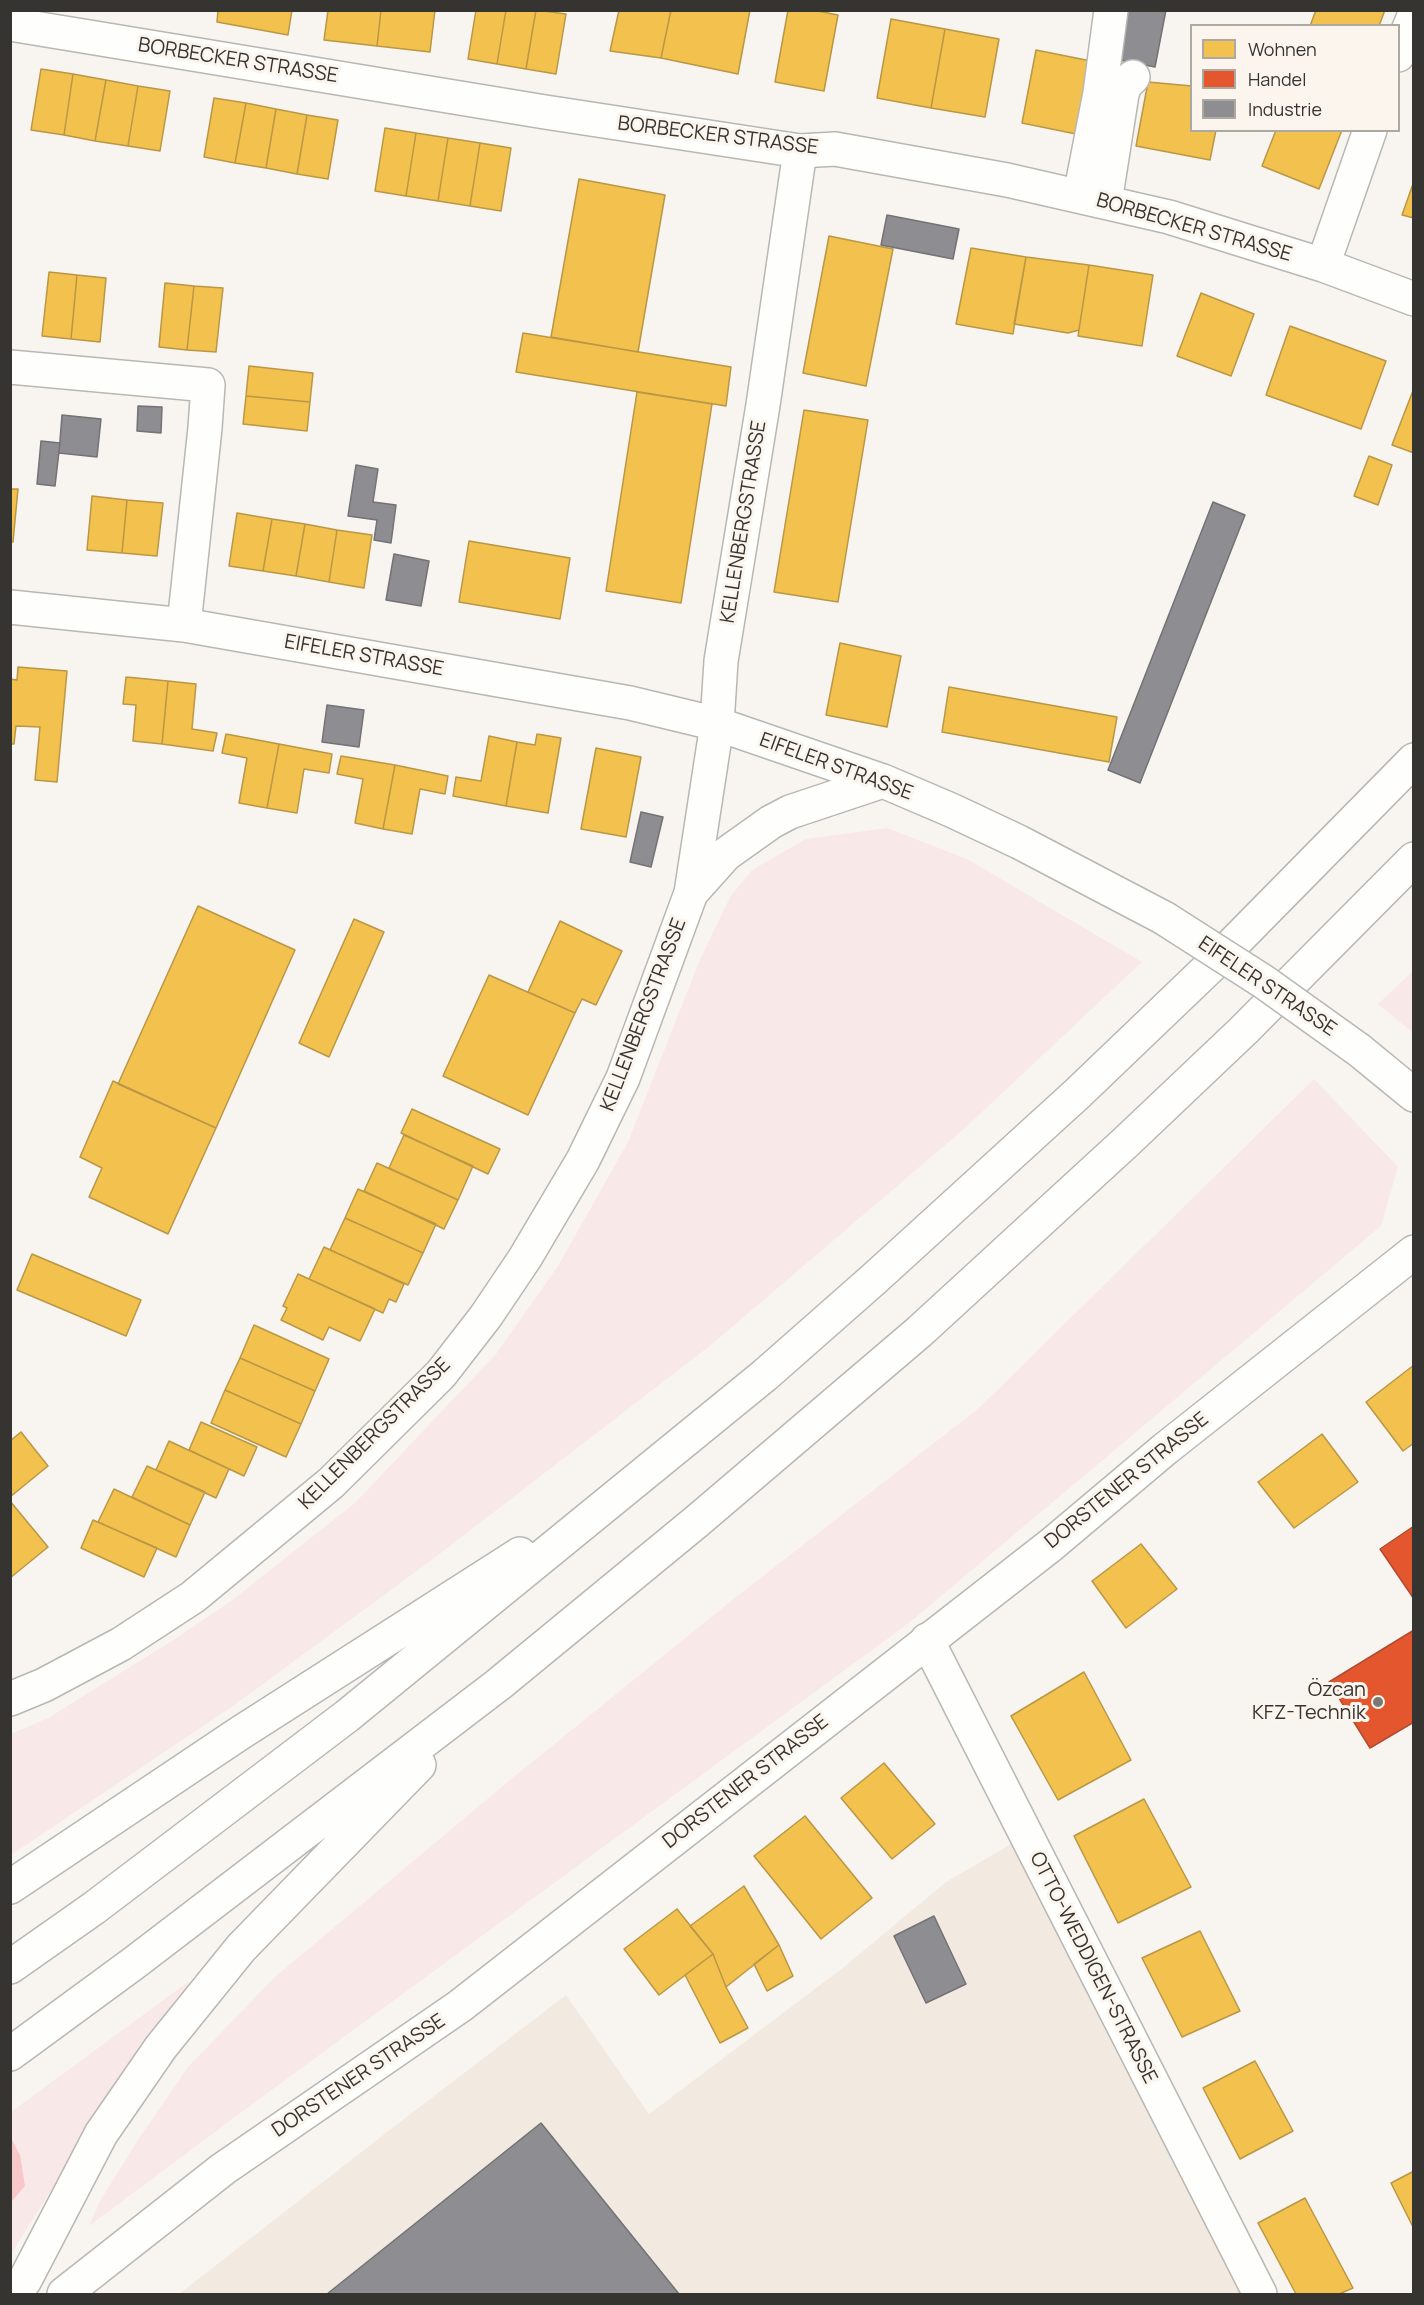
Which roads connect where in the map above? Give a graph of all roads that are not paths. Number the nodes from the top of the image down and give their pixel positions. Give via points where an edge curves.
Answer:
1 (1111, 10) edge
2 (1413, 16) edge
3 (10, 24) edge
4 (1400, 50) edge
5 (1134, 77) dead end
6 (1369, 132) edge
7 (800, 150) junction
8 (1093, 199) junction
9 (1323, 265) junction
10 (1413, 298) edge
11 (10, 367) edge
12 (10, 606) edge
13 (184, 625) junction
14 (717, 723) junction
15 (1413, 760) edge
16 (883, 781) junction
17 (1413, 859) edge
18 (691, 893) junction
19 (1413, 1095) edge
20 (1413, 1252) edge
21 (651, 1470) junction
22 (927, 1640) junction
23 (499, 1684) junction
24 (10, 1699) edge
25 (10, 1887) edge
26 (10, 1967) edge
27 (10, 2054) edge
28 (15, 2295) edge
29 (64, 2295) edge
30 (1260, 2295) edge

1 - 8 main road via 1100,93
2 - 4 main road
3 - 7 main road, BORBECKER STRASSE
5 - 8 main road via 1125,85
6 - 9 main road
7 - 8 main road, BORBECKER STRASSE via 835,150
7 - 14 main road, KELLENBERGSTRASSE via 721,661
8 - 9 main road, BORBECKER STRASSE via 1169,217
9 - 10 main road, BORBECKER STRASSE
11 - 13 main road via 208,385
12 - 13 main road, EIFELER STRASSE
13 - 14 main road, EIFELER STRASSE via 630,703
14 - 16 main road, EIFELER STRASSE
14 - 18 main road, KELLENBERGSTRASSE
15 - 21 main road via 1217,960 1077,1094 866,1286
16 - 18 main road, KELLENBERGSTRASSE via 771,822 726,854
16 - 19 main road, EIFELER STRASSE, bridge via 1019,842 1164,918 1274,988
17 - 23 main road via 1243,1031 919,1332
18 - 24 main road, KELLENBERGSTRASSE via 623,1078 583,1160 525,1258 441,1374 331,1483 193,1597 121,1644
20 - 22 main road, DORSTENER STRASSE via 1051,1545
21 - 25 main road via 240,1733
21 - 26 main road via 347,1716
22 - 29 main road, DORSTENER STRASSE via 460,2006 223,2169
22 - 30 main road, OTTO-WEDDIGEN-STRASSE
23 - 27 main road
23 - 28 main road via 241,1948 161,2047 101,2134

